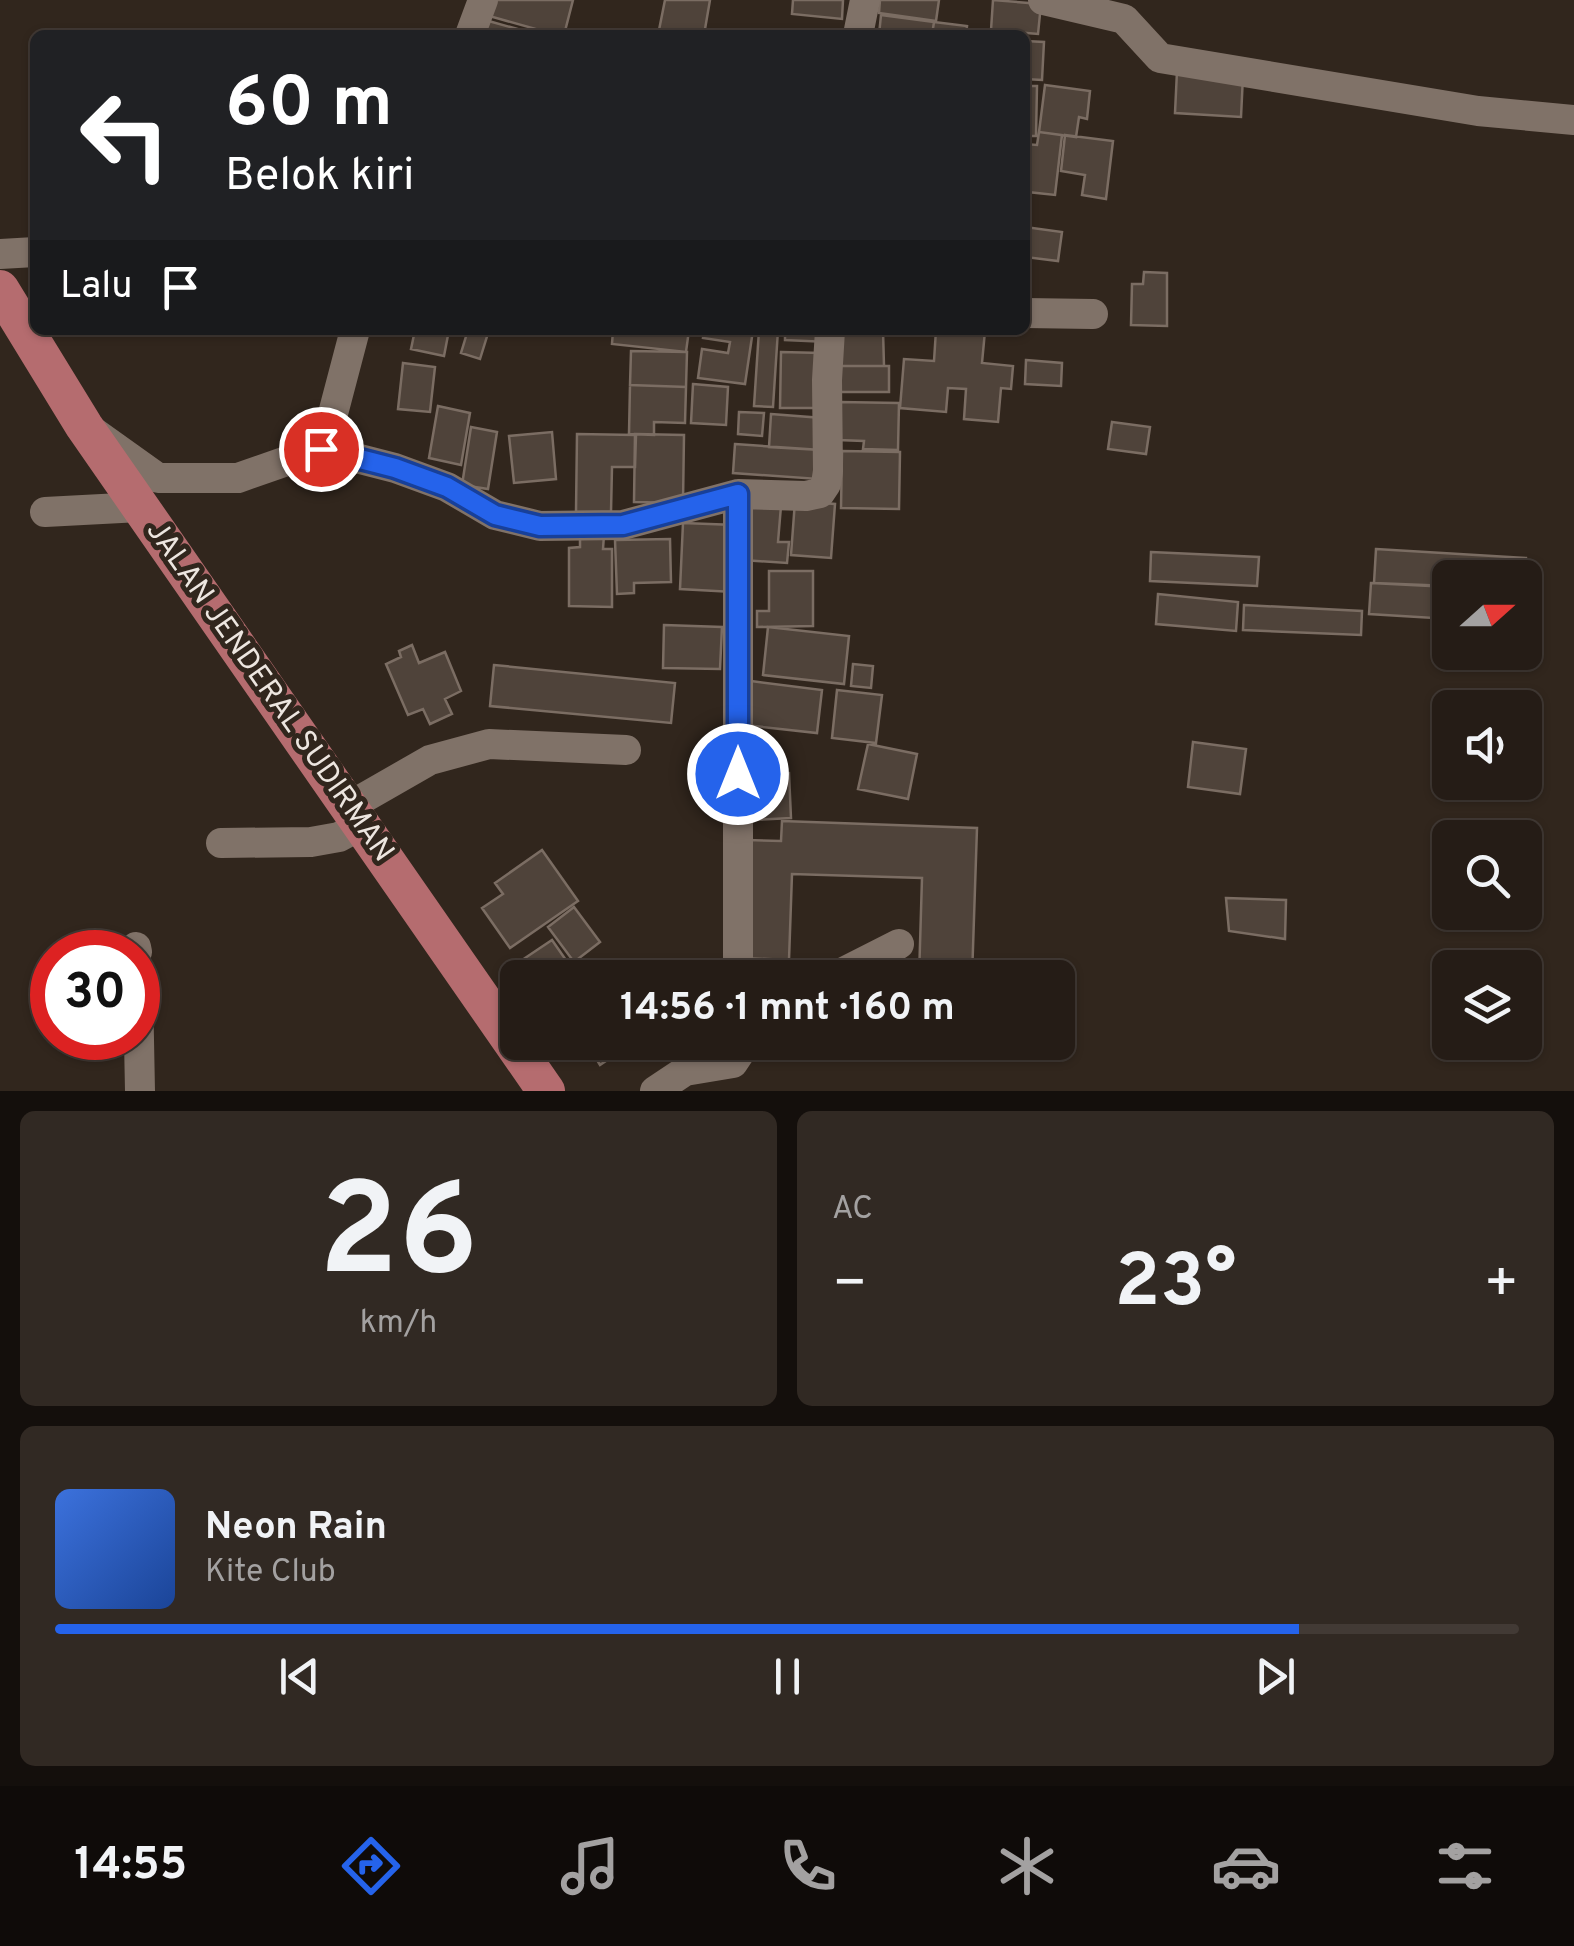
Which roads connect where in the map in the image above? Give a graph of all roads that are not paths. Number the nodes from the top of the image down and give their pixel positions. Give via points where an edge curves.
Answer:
1 (483, 0) edge
2 (864, 0) edge
3 (1043, 0) edge
4 (472, 30) edge
5 (859, 30) edge
6 (1574, 120) edge
7 (30, 252) edge
8 (0, 254) edge
9 (0, 288) edge
10 (1030, 312) edge
11 (1093, 314) dead end
12 (354, 335) edge
13 (830, 335) edge
14 (84, 426) junction
15 (321, 449) junction
16 (738, 494) junction
17 (140, 507) junction
18 (45, 512) dead end
19 (626, 750) dead end
20 (355, 816) junction
21 (222, 843) dead end
22 (899, 944) dead end
23 (738, 960) edge
24 (867, 960) edge
25 (139, 1060) edge
26 (735, 1060) edge
27 (140, 1091) edge
28 (546, 1091) edge
29 (655, 1091) edge

1 - 4 street
2 - 5 street
3 - 6 street via 1124,20 1160,58
7 - 8 street
9 - 14 main road, JALAN JENDERAL SUDIRMAN
10 - 11 street
12 - 15 street
13 - 16 street via 826,484 814,496
14 - 15 street via 158,478 238,478
14 - 17 main road, JALAN JENDERAL SUDIRMAN
15 - 16 street via 395,468 495,515 540,526 623,525
16 - 23 street
17 - 18 street
17 - 20 main road, JALAN JENDERAL SUDIRMAN
19 - 20 street via 488,744 430,760
20 - 21 street via 339,838
20 - 28 main road, JALAN JENDERAL SUDIRMAN
22 - 24 street
25 - 27 street
26 - 29 street via 685,1071

